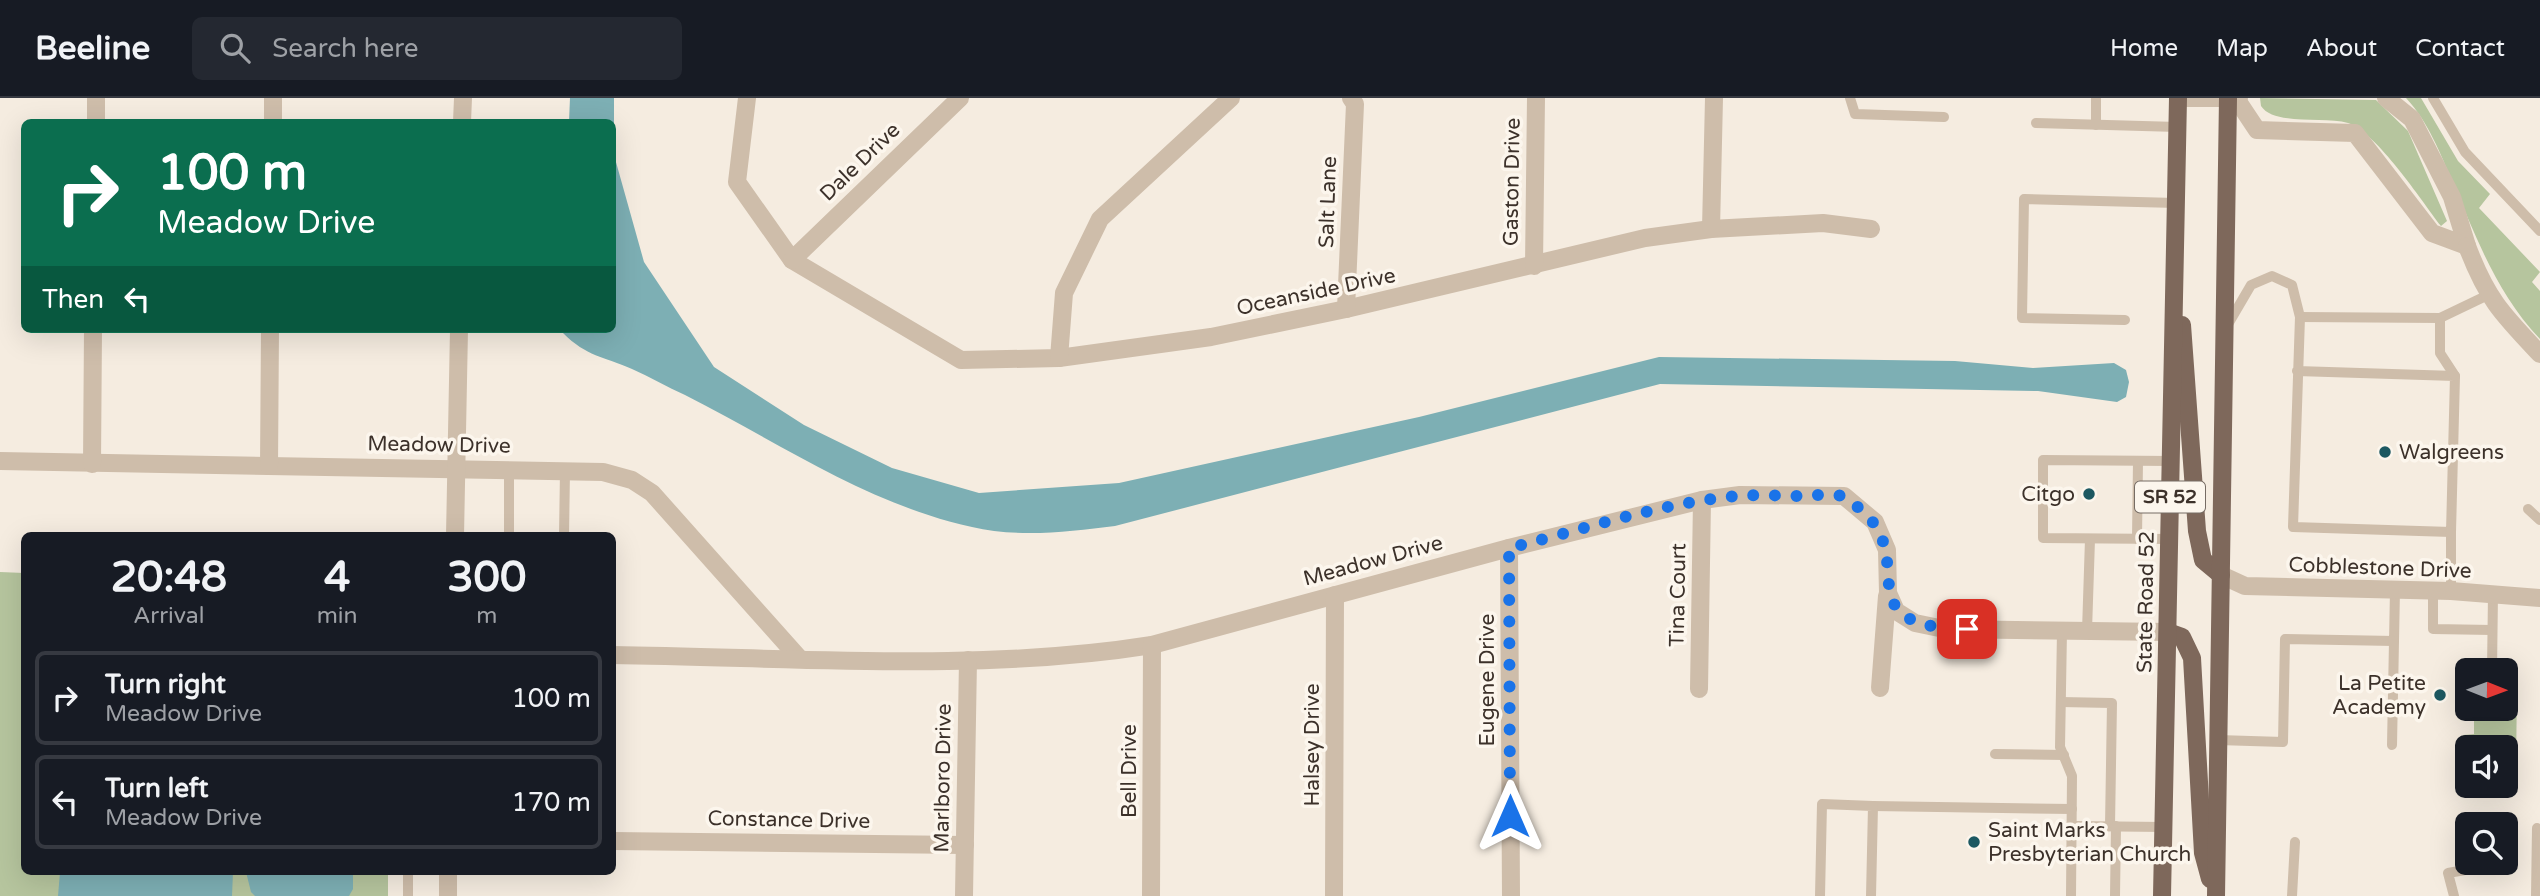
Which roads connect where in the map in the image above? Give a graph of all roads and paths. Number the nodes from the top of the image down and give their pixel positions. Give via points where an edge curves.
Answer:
1 (96, 98) edge
2 (273, 98) edge
3 (463, 98) edge
4 (747, 98) edge
5 (960, 98) edge
6 (1231, 98) edge
7 (1351, 98) edge
8 (1536, 98) edge
9 (1714, 98) edge
10 (1850, 98) edge
11 (2096, 98) edge
12 (2179, 98) edge
13 (2386, 98) edge
14 (2433, 98) edge
15 (2233, 99) edge
16 (1944, 117) dead end
17 (96, 119) edge
18 (273, 119) edge
19 (462, 119) edge
20 (2036, 123) dead end
21 (2096, 125) junction
22 (2178, 127) junction
23 (2176, 203) junction
24 (1711, 229) junction
25 (1871, 229) dead end
26 (2540, 231) edge
27 (2467, 246) junction
28 (792, 260) junction
29 (1534, 267) junction
30 (2174, 276) junction
31 (2488, 295) junction
32 (1346, 309) junction
33 (2300, 317) junction
34 (2441, 318) junction
35 (2125, 320) dead end
36 (2225, 329) junction
37 (93, 333) edge
38 (270, 333) edge
39 (459, 333) edge
40 (2540, 354) edge
41 (1059, 358) junction
42 (2297, 371) junction
43 (2455, 376) junction
44 (0, 461) edge
45 (2138, 461) junction
46 (2171, 461) junction
47 (92, 464) junction
48 (269, 466) junction
49 (457, 467) junction
50 (509, 469) junction
51 (565, 471) junction
52 (1702, 500) junction
53 (2528, 509) dead end
54 (2540, 520) edge
55 (455, 532) edge
56 (509, 532) edge
57 (564, 532) edge
58 (2451, 532) junction
59 (2090, 539) junction
60 (2137, 539) junction
61 (2169, 539) junction
62 (1509, 548) junction
63 (2221, 575) junction
64 (2395, 590) junction
65 (2442, 591) junction
66 (1888, 593) junction
67 (2493, 594) junction
68 (1335, 595) junction
69 (2540, 598) edge
70 (2492, 630) junction
71 (2062, 631) junction
72 (2087, 631) junction
73 (2168, 632) junction
74 (2394, 641) junction
75 (1152, 645) junction
76 (616, 654) edge
77 (799, 658) junction
78 (2492, 658) edge
79 (968, 660) junction
80 (1880, 688) dead end
81 (1699, 689) dead end
82 (2061, 702) junction
83 (2218, 740) junction
84 (2392, 745) dead end
85 (1995, 754) dead end
86 (2064, 755) junction
87 (1873, 806) junction
88 (2072, 809) junction
89 (2072, 825) junction
90 (2113, 826) junction
91 (2164, 827) junction
92 (2536, 828) dead end
93 (616, 841) edge
94 (2295, 842) dead end
95 (965, 845) junction
96 (2455, 872) edge
97 (408, 875) edge
98 (448, 875) edge
99 (408, 896) edge
100 (448, 896) edge
101 (964, 896) edge
102 (1151, 896) edge
103 (1334, 896) edge
104 (1511, 896) edge
105 (1820, 896) edge
106 (1871, 896) edge
107 (2071, 896) edge
108 (2115, 896) edge
109 (2162, 896) edge
110 (2215, 896) edge
111 (2292, 896) edge
112 (2454, 896) edge
113 (2536, 896) edge

1 - 17 street
2 - 18 street
3 - 19 street
4 - 28 street via 737,181
5 - 28 street, Dale Drive
6 - 41 street via 1100,219 1064,293
7 - 32 street, Salt Lane via 1355,104
8 - 29 street, Gaston Drive
9 - 24 street
10 - 16 lane via 1855,114
11 - 21 lane
12 - 15 street
12 - 22 main road, State Road 52 / SR 52
13 - 27 street via 2412,118 2452,197
14 - 26 lane via 2465,152
15 - 27 street via 2258,130 2355,134 2432,233
15 - 36 main road, SR 52
20 - 21 lane
21 - 22 lane
22 - 23 main road, State Road 52 / SR 52
23 - 30 main road, State Road 52 / SR 52
23 - 35 lane via 2024,200 2022,318
24 - 25 street, Oceanside Drive via 1823,223
24 - 29 street, Oceanside Drive via 1645,238
27 - 31 street
28 - 41 street, Oceanside Drive via 961,360
29 - 32 street, Oceanside Drive
30 - 46 main road, State Road 52 / SR 52
30 - 63 main road via 2185,343 2197,531 2203,560
31 - 34 lane
31 - 40 street
32 - 41 street, Oceanside Drive via 1211,337
33 - 34 lane
33 - 36 lane via 2292,285 2272,276 2251,285
33 - 42 lane
34 - 43 lane via 2440,353
36 - 63 main road, SR 52
37 - 47 street
38 - 48 street
39 - 49 street
42 - 43 lane
42 - 58 lane via 2293,527
43 - 58 lane
44 - 47 street, Meadow Drive
45 - 46 lane
45 - 59 lane via 2043,460 2043,538
45 - 60 lane
46 - 61 main road, State Road 52 / SR 52
47 - 48 street, Meadow Drive
48 - 49 street, Meadow Drive
49 - 50 street, Meadow Drive
49 - 55 street
50 - 51 street, Meadow Drive
50 - 56 lane
51 - 57 lane
51 - 77 street, Meadow Drive via 603,472 632,480 652,493
52 - 62 street, Meadow Drive
52 - 66 street, Meadow Drive via 1740,495 1844,496 1875,522 1886,550
52 - 81 street, Tina Court
53 - 54 lane
58 - 65 lane
59 - 60 lane
59 - 72 lane
60 - 61 lane
61 - 73 main road, State Road 52 / SR 52
62 - 68 street, Meadow Drive
62 - 104 street, Eugene Drive
63 - 64 street, Cobblestone Drive via 2245,586
63 - 83 main road, SR 52
64 - 65 street, Cobblestone Drive
64 - 74 lane
65 - 67 street, Cobblestone Drive
65 - 70 lane via 2433,629
66 - 71 street via 1896,611 1915,623 1944,629
66 - 80 street, Meadow Drive
67 - 69 street, Cobblestone Drive
67 - 70 lane
68 - 75 street, Meadow Drive
68 - 103 street, Halsey Drive
70 - 78 lane
71 - 72 street
71 - 82 lane
72 - 73 street
73 - 91 main road, State Road 52 / SR 52
73 - 110 main road via 2182,637 2192,659 2203,853
74 - 83 lane via 2285,639 2283,741
74 - 84 lane
75 - 79 street, Meadow Drive via 1097,654
75 - 102 street, Bell Drive
76 - 77 street, Meadow Drive
77 - 79 street, Meadow Drive
79 - 95 street, Marlboro Drive
82 - 86 lane via 2060,747
82 - 90 lane via 2112,703
83 - 110 main road, SR 52
85 - 86 lane
86 - 88 lane via 2072,776
87 - 88 lane
87 - 105 lane via 1822,804
87 - 106 lane
88 - 89 lane
89 - 90 lane
89 - 107 lane
90 - 91 lane
90 - 108 lane
91 - 109 main road, State Road 52 / SR 52
92 - 113 lane
93 - 95 street, Constance Drive
94 - 111 lane
95 - 101 street, Marlboro Drive
96 - 112 lane via 2448,873
97 - 99 lane
98 - 100 street

